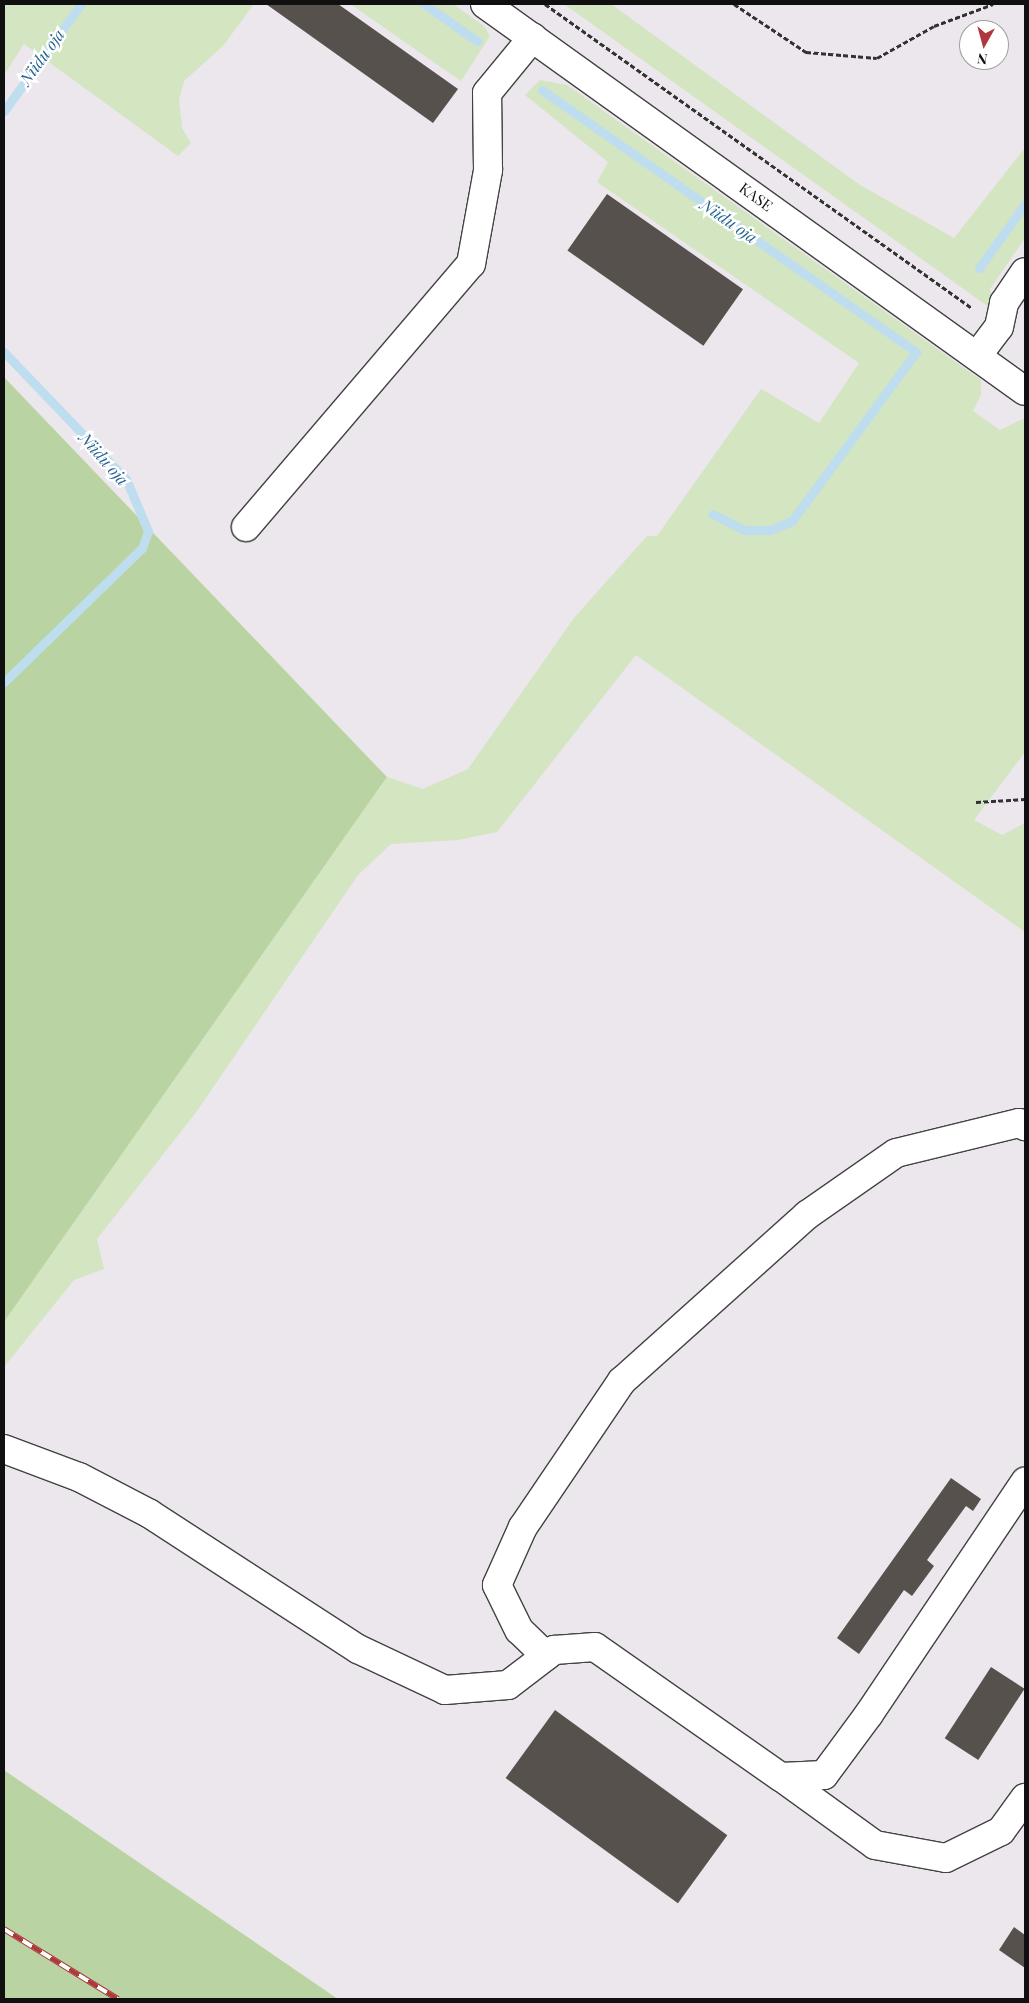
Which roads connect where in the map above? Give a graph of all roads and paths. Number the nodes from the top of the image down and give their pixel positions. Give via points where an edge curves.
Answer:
1 (485, 4) edge
2 (545, 4) edge
3 (734, 4) edge
4 (993, 4) edge
5 (533, 37) junction
6 (1025, 272) edge
7 (999, 327) junction
8 (977, 356) junction
9 (1025, 391) edge
10 (246, 527) dead end
11 (1025, 798) edge
12 (976, 802) dead end
13 (1025, 1126) edge
14 (4, 1449) edge
15 (1025, 1482) edge
16 (546, 1656) junction
17 (782, 1776) junction
18 (1025, 1798) edge

1 - 5 street, KASE
2 - 7 path
3 - 4 path via 806,52 877,58 934,26
5 - 8 street, KASE
5 - 10 street via 486,93 488,170 471,264
6 - 7 street via 1004,303
7 - 8 street
8 - 9 street, KASE
11 - 12 path
13 - 16 street via 1019,1124 896,1153 806,1215 622,1381 523,1527 497,1585 519,1630
14 - 16 street via 79,1477 150,1514 358,1649 446,1690 508,1685
15 - 17 street via 869,1714 824,1775
16 - 17 street via 554,1650 595,1647
17 - 18 street via 875,1845 946,1858 1001,1831

